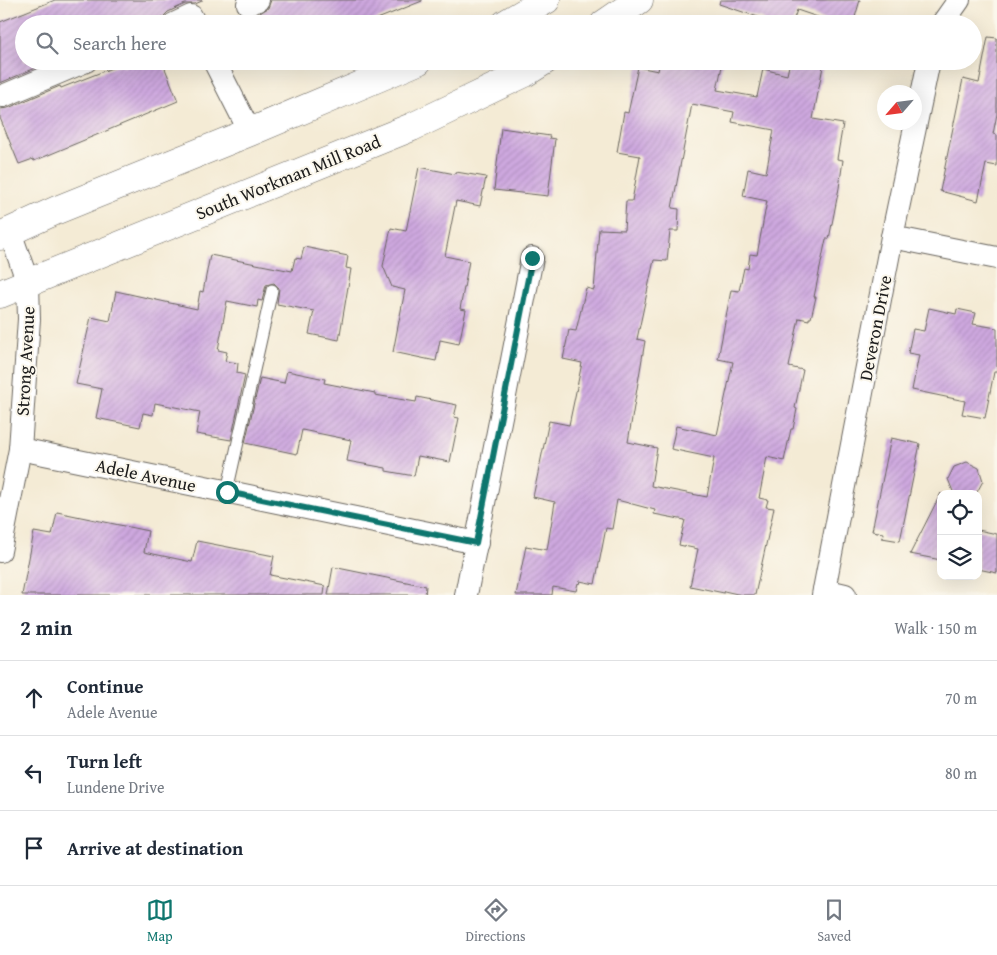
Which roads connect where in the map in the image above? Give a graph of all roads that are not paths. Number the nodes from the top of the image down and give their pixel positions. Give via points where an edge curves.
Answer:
1 (546, 0) edge
2 (640, 0) edge
3 (959, 0) edge
4 (520, 15) edge
5 (618, 15) edge
6 (948, 15) edge
7 (65, 70) edge
8 (219, 70) edge
9 (397, 70) edge
10 (530, 70) edge
11 (927, 70) edge
12 (3, 96) dead end
13 (250, 132) junction
14 (5, 234) edge
15 (892, 237) junction
16 (532, 258) dead end
17 (997, 258) edge
18 (28, 283) junction
19 (272, 290) dead end
20 (0, 294) edge
21 (20, 449) junction
22 (227, 492) junction
23 (476, 543) junction
24 (0, 551) edge
25 (831, 594) edge
26 (466, 595) edge

1 - 4 main road
2 - 5 main road
3 - 6 street
7 - 12 street
8 - 13 street
9 - 13 main road
10 - 18 main road, South Workman Mill Road via 412,126
11 - 15 street, Deveron Drive
13 - 14 main road
14 - 18 street, Strong Avenue
15 - 17 street
15 - 25 street, Deveron Drive
16 - 23 street
18 - 20 main road, South Workman Mill Road
18 - 21 street, Strong Avenue via 29,319
19 - 22 lane
21 - 22 street, Adele Avenue
21 - 24 street, Strong Avenue
22 - 23 street, Adele Avenue
23 - 26 street

